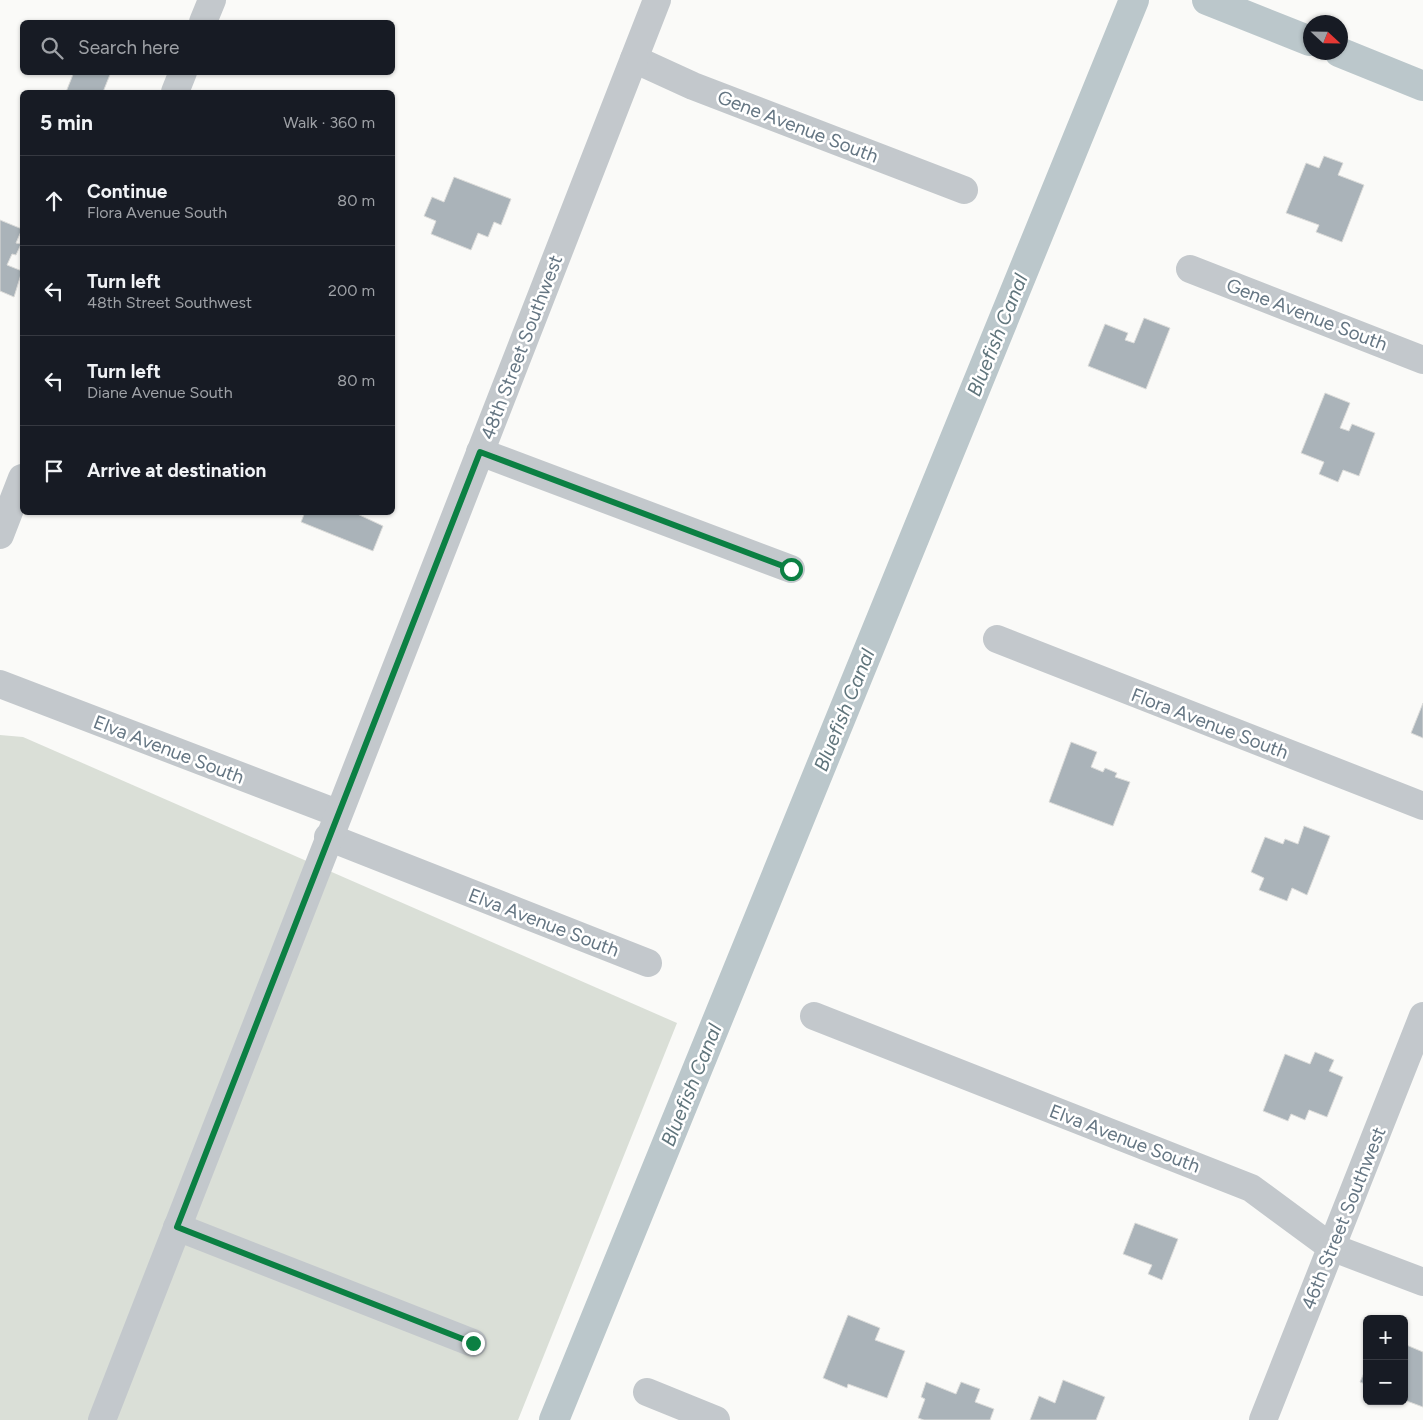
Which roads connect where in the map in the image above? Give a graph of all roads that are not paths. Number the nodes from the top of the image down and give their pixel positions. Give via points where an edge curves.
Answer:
1 (212, 0) edge
2 (657, 0) edge
3 (204, 20) edge
4 (634, 59) junction
5 (182, 75) edge
6 (176, 90) edge
7 (964, 190) dead end
8 (1190, 269) dead end
9 (1423, 360) edge
10 (480, 452) junction
11 (20, 483) edge
12 (0, 535) edge
13 (791, 569) dead end
14 (997, 640) dead end
15 (0, 684) edge
16 (1423, 806) edge
17 (333, 825) junction
18 (648, 963) dead end
19 (814, 1016) dead end
20 (1423, 1016) edge
21 (177, 1227) junction
22 (1331, 1247) junction
23 (1423, 1282) edge
24 (473, 1343) dead end
25 (647, 1392) dead end
26 (102, 1420) edge
27 (716, 1420) edge
28 (1263, 1420) edge

1 - 3 street
2 - 4 street, 48th Street Southwest
4 - 7 street, Gene Avenue South via 693,86
4 - 10 street, 48th Street Southwest
5 - 6 street
8 - 9 street, Gene Avenue South
10 - 13 street
10 - 17 street, 48th Street Southwest
11 - 12 street
14 - 16 street, Flora Avenue South
15 - 17 street, Elva Avenue South
17 - 18 street, Elva Avenue South
17 - 21 street, 48th Street Southwest
19 - 22 street, Elva Avenue South via 1251,1188
20 - 22 street, 46th Street Southwest
21 - 24 street
21 - 26 street, 48th Street Southwest
22 - 23 street, Elva Avenue South
22 - 28 street, 46th Street Southwest
25 - 27 street

